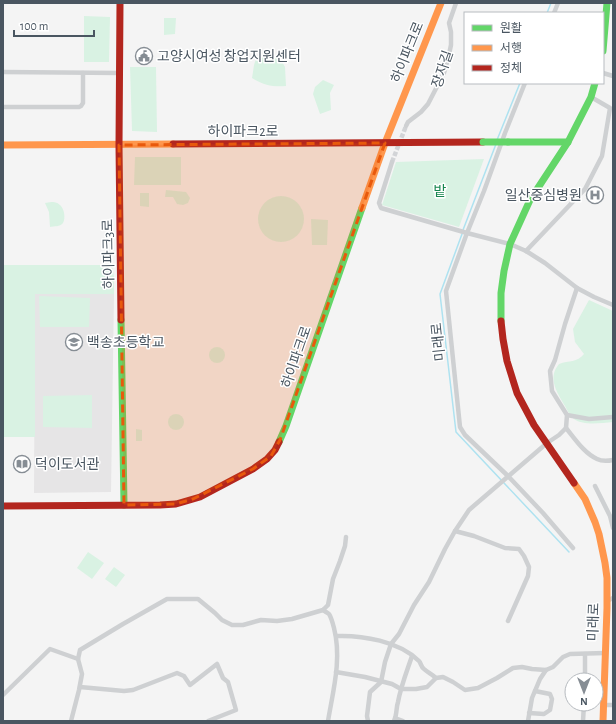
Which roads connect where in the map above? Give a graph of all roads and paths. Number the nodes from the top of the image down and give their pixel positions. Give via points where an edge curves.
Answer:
1 (120, 3) edge
2 (441, 3) edge
3 (456, 3) edge
4 (606, 3) edge
5 (604, 41) edge
6 (3, 72) edge
7 (120, 72) junction
8 (83, 73) junction
9 (525, 84) edge
10 (595, 84) edge
11 (591, 97) junction
12 (3, 107) edge
13 (406, 126) tunnel mouth
14 (568, 142) junction
15 (385, 143) junction
16 (3, 145) edge
17 (119, 145) junction
18 (392, 162) tunnel mouth
19 (466, 233) junction
20 (510, 244) junction
21 (526, 251) junction
22 (577, 288) junction
23 (613, 305) edge
24 (567, 415) junction
25 (613, 417) edge
26 (566, 428) junction
27 (547, 443) junction
28 (613, 460) edge
29 (506, 477) junction
30 (595, 486) dead end
31 (124, 505) junction
32 (3, 506) edge
33 (613, 528) edge
34 (455, 531) junction
35 (346, 537) dead end
36 (573, 548) dead end
37 (610, 599) edge
38 (323, 610) junction
39 (508, 621) dead end
40 (336, 636) junction
41 (391, 644) junction
42 (606, 653) junction
43 (585, 654) junction
44 (412, 656) junction
45 (78, 658) junction
46 (546, 670) junction
47 (336, 672) junction
48 (584, 672) edge
49 (436, 678) junction
50 (381, 682) junction
51 (80, 687) junction
52 (604, 688) edge
53 (401, 689) junction
54 (535, 691) junction
55 (3, 695) edge
56 (529, 713) junction
57 (394, 719) edge
58 (71, 721) edge
59 (208, 721) edge
60 (328, 721) edge
61 (368, 721) edge
62 (403, 721) edge
63 (528, 721) edge

1 - 7 street, 하이파크3로
2 - 15 street, 하이파크로
3 - 13 street, 장자길 via 449,23 451,45 444,73 428,104
4 - 5 street
6 - 8 street
7 - 8 street
7 - 17 street, 하이파크3로
8 - 12 street via 82,103 79,107
9 - 19 street, 미래로
10 - 11 street, 미래로
11 - 14 street, 미래로
11 - 21 street via 610,108 602,156 585,189
14 - 15 street, 하이파크2로, bridge
14 - 20 street, 미래로 via 530,200
15 - 17 street, 하이파크2로
15 - 31 street, 하이파크로 via 292,408 271,456 252,470 200,497 176,504
16 - 17 street, 하이파크2로
17 - 31 street, 하이파크3로
18 - 19 street via 379,204 381,208
19 - 20 street
19 - 29 street, 미래로 via 446,291 460,427
20 - 21 street
20 - 27 street, 미래로 via 501,292 503,339 507,361 517,394
21 - 22 street
22 - 23 street
22 - 24 street via 550,371 552,391
24 - 25 street via 588,419
24 - 26 street
26 - 27 street
26 - 28 street via 589,454 598,460
27 - 29 street
27 - 37 street, 미래로 via 585,499 595,522 606,563
29 - 34 street via 469,510
29 - 36 street, 미래로 via 543,513
30 - 33 street
31 - 32 street, 하이파크로
34 - 39 street via 505,548 519,549 524,556 529,567 528,576
34 - 41 street via 429,582
35 - 38 street via 328,605
37 - 42 street, 미래로
38 - 40 street via 328,613 333,623
38 - 45 street via 292,619 261,620 232,625 222,620 198,599 167,598 80,650
40 - 41 street via 365,637
40 - 47 street
41 - 44 street
41 - 50 street
42 - 43 street
42 - 52 street, 미래로
43 - 46 street via 570,654
43 - 48 street
44 - 49 street via 423,669
44 - 53 street
45 - 51 street via 82,674
45 - 55 street via 50,649
46 - 49 street via 513,668 478,688 465,690 443,677
46 - 54 street
47 - 50 street
47 - 60 street
49 - 53 street via 427,687
50 - 53 street
50 - 61 street via 370,692 366,716
51 - 58 street
51 - 59 street via 133,690 177,673 184,676 190,685 217,664 223,678 228,682 236,710
53 - 57 street
54 - 56 street
54 - 56 street via 550,694 550,710 544,714
56 - 63 street
57 - 62 street

